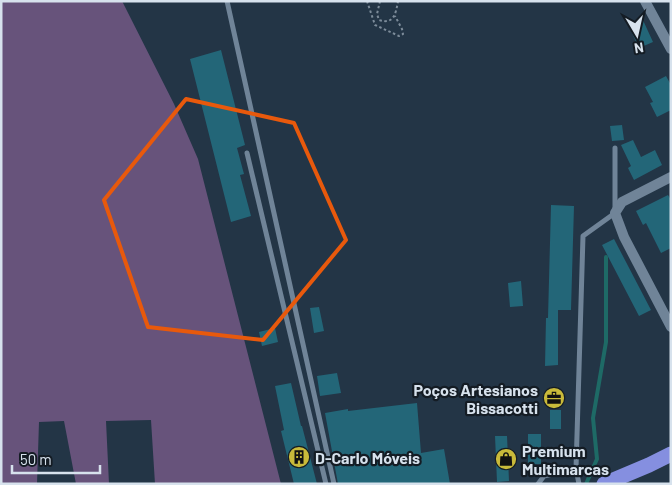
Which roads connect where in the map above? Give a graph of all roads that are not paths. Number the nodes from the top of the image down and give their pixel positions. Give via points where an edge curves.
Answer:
1 (226, 1) edge
2 (645, 1) edge
3 (671, 49) edge
4 (615, 148) dead end
5 (247, 153) dead end
6 (671, 177) edge
7 (615, 213) junction
8 (671, 327) edge
9 (671, 454) edge
10 (576, 469) junction
11 (326, 484) edge
12 (334, 484) edge
13 (538, 484) edge
14 (579, 484) edge
15 (604, 484) edge

1 - 12 lane
2 - 3 street
4 - 7 lane
5 - 11 lane
6 - 7 street via 622,202
7 - 8 street via 624,237
7 - 10 lane via 583,236
9 - 15 highway
10 - 13 lane via 544,476
10 - 14 lane

